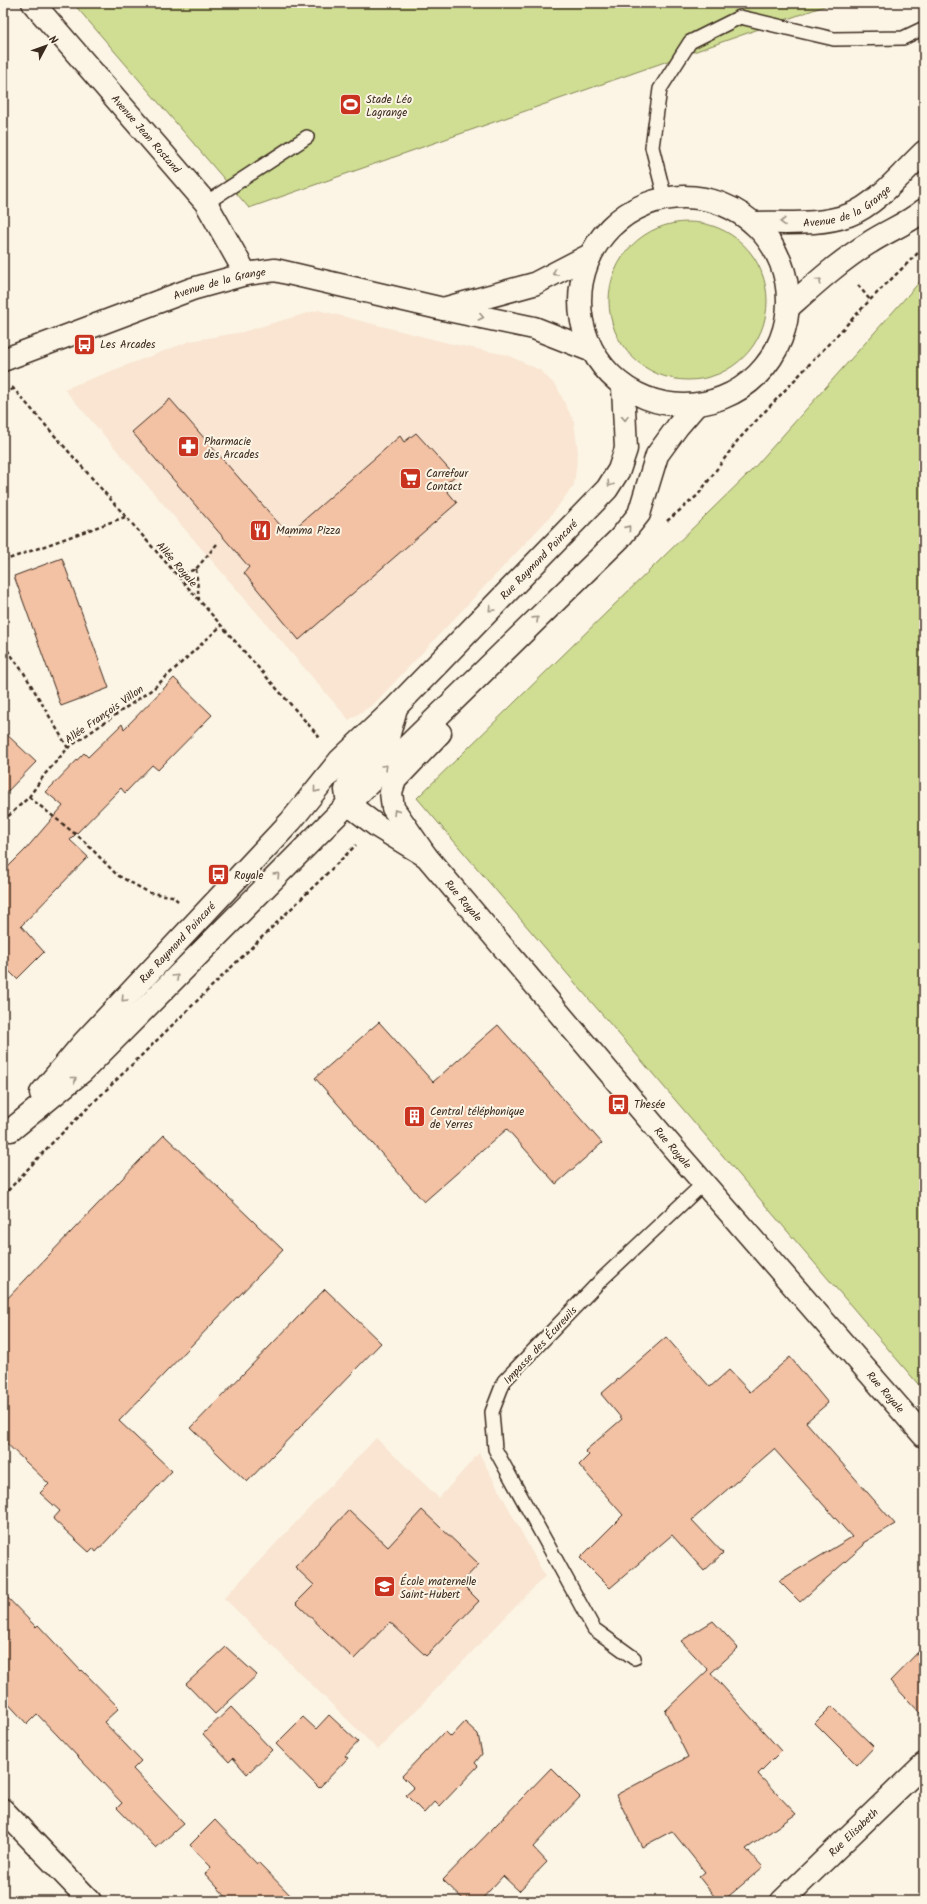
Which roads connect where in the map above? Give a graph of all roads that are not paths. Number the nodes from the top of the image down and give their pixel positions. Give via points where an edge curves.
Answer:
1 (33, 3) edge
2 (924, 28) edge
3 (307, 136) dead end
4 (924, 152) edge
5 (665, 198) junction
6 (206, 203) junction
7 (924, 210) edge
8 (754, 223) junction
9 (590, 255) junction
10 (246, 274) junction
11 (790, 306) junction
12 (443, 309) junction
13 (590, 350) junction
14 (3, 360) edge
15 (623, 387) junction
16 (696, 405) junction
17 (498, 656) junction
18 (396, 707) junction
19 (348, 804) junction
20 (426, 856) junction
21 (7, 1134) edge
22 (704, 1183) junction
23 (924, 1436) edge
24 (634, 1658) dead end
25 (924, 1764) edge
26 (3, 1810) edge
27 (90, 1901) edge
28 (782, 1901) edge

1 - 6 main road, Avenue Jean Rostand
2 - 5 lane via 903,38 834,40 740,17 690,42 660,89 652,147
3 - 6 lane
4 -> 8 main road, Avenue de la Grange via 870,203 849,215 819,222
5 - 8 main road via 698,197 732,206
5 - 9 main road via 633,210 607,229
6 - 10 main road, Avenue Jean Rostand
11 -> 7 main road via 838,264 869,242
8 - 11 main road via 772,245 784,273
9 -> 12 main road, Avenue de la Grange via 534,284
9 - 13 main road via 579,285 580,315
10 - 12 main road, Avenue de la Grange via 275,270
10 - 14 main road, Avenue de la Grange via 192,289
11 - 16 main road via 784,334 770,359 751,381 723,398
12 -> 13 main road, Avenue de la Grange via 534,328
13 - 15 main road
15 - 16 main road via 647,400 670,406
15 -> 18 main road, Rue Raymond Poincaré via 626,449 619,470 607,489
17 -> 16 main road, Rue Raymond Poincaré via 620,538 639,514 657,455
19 -> 17 main road, Rue Raymond Poincaré
20 -> 17 main road, Rue Raymond Poincaré via 393,808 391,792 396,780 482,689
18 - 19 main road, Rue Raymond Poincaré via 387,741 352,775 346,790
18 -> 21 main road, Rue Raymond Poincaré via 340,760 291,821 83,1043
19 - 20 main road via 377,826
21 -> 19 main road, Rue Raymond Poincaré via 83,1071
20 - 22 main road, Rue Royale
22 - 23 main road, Rue Royale
22 - 24 lane, Impasse des Écureuils via 602,1279 504,1381 492,1412 495,1449 594,1629
25 - 28 main road, Rue Elisabeth
26 - 27 main road

